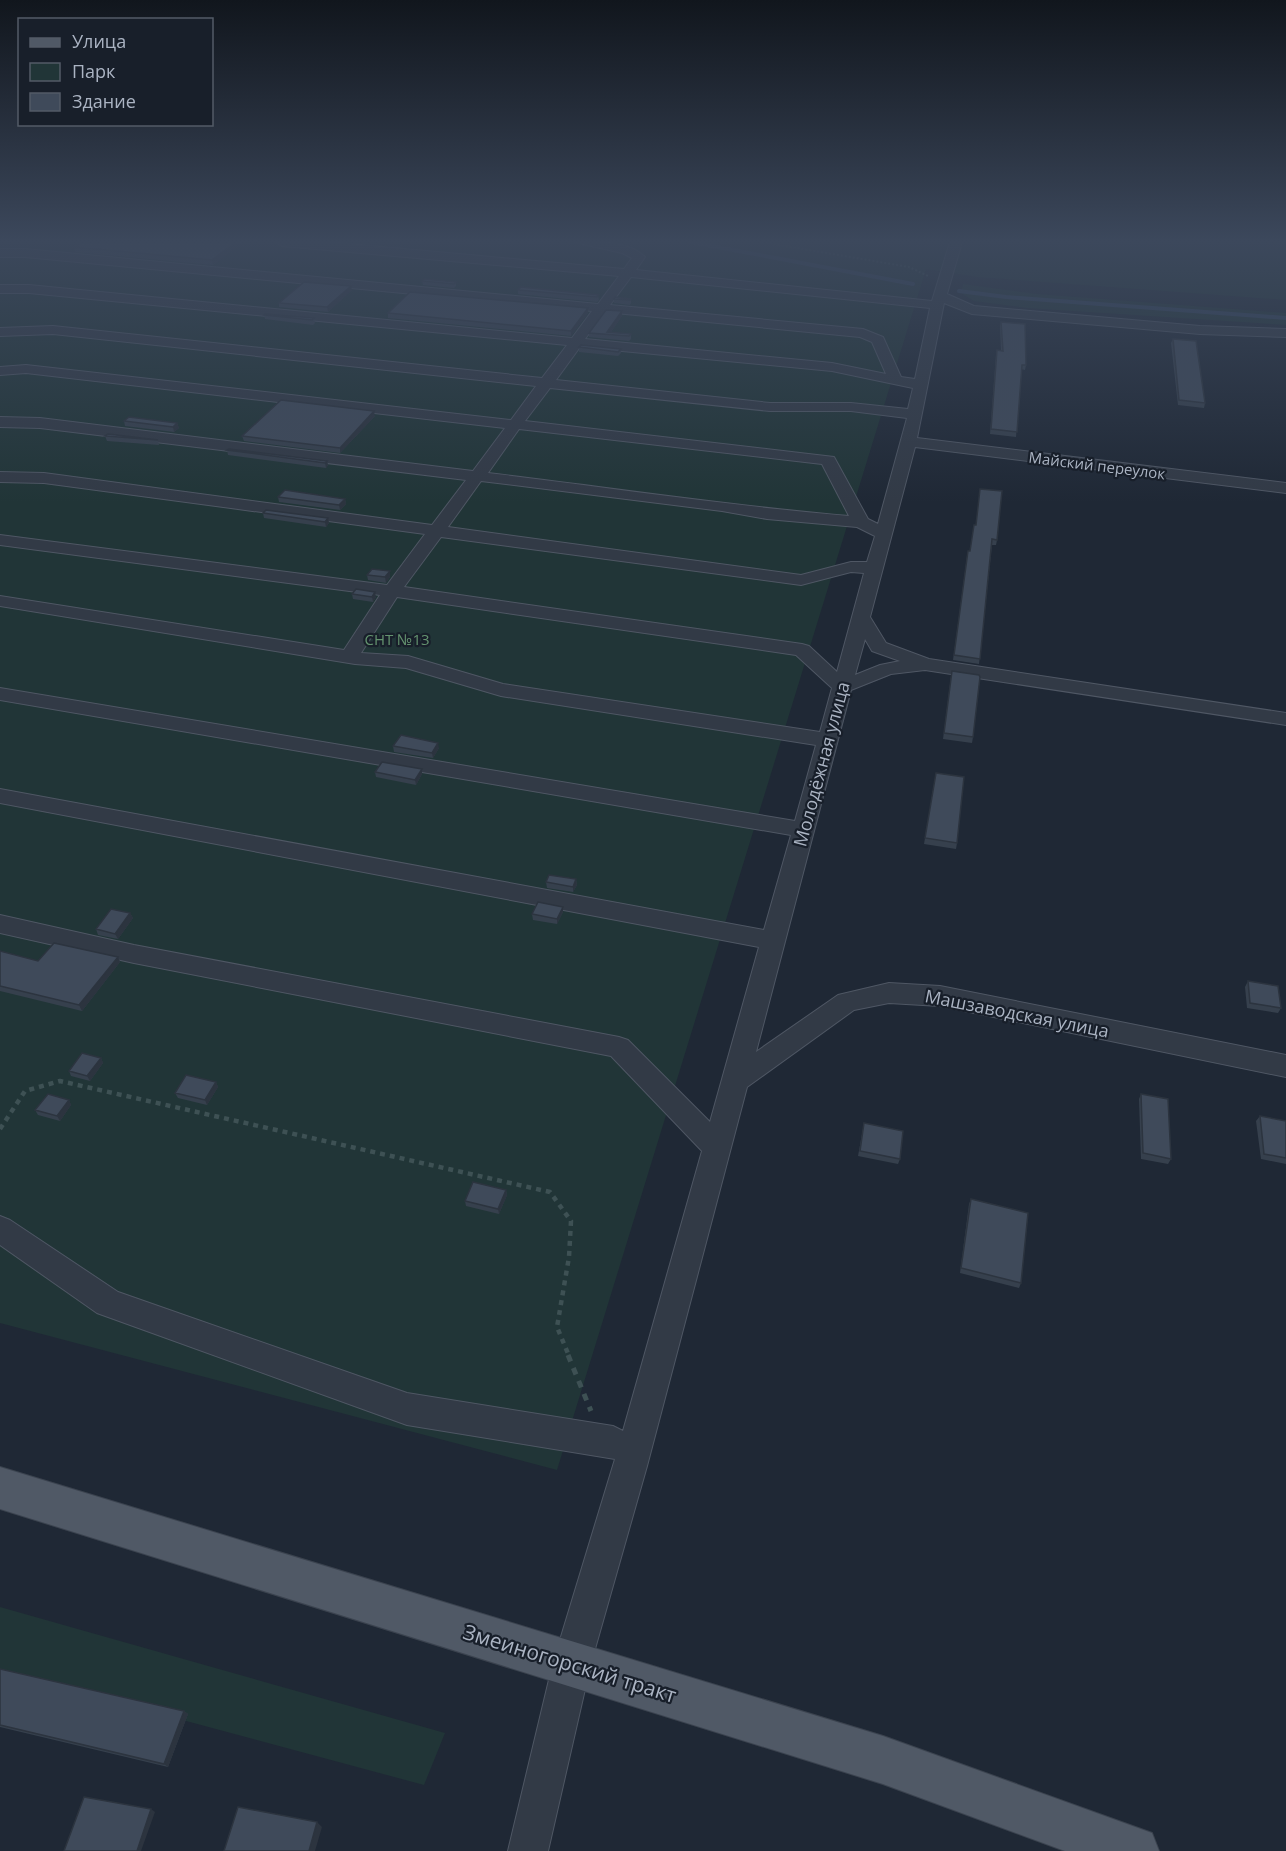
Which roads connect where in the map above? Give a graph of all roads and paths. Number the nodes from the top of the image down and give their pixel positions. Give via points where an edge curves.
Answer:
1 (435, 328) edge
2 (587, 328) edge
3 (817, 328) edge
4 (933, 328) edge
5 (1182, 328) edge
6 (0, 332) edge
7 (1286, 333) edge
8 (576, 342) junction
9 (0, 371) edge
10 (895, 380) junction
11 (546, 383) junction
12 (921, 384) junction
13 (915, 414) junction
14 (0, 422) edge
15 (516, 425) junction
16 (909, 442) junction
17 (0, 477) edge
18 (479, 477) junction
19 (1286, 488) edge
20 (861, 522) junction
21 (438, 532) junction
22 (884, 534) junction
23 (0, 540) edge
24 (875, 568) junction
25 (392, 591) junction
26 (0, 601) edge
27 (861, 617) junction
28 (349, 657) junction
29 (925, 664) junction
30 (842, 687) junction
31 (0, 694) edge
32 (1286, 719) edge
33 (828, 740) junction
34 (0, 796) edge
35 (803, 830) junction
36 (0, 924) edge
37 (773, 941) junction
38 (1286, 1066) edge
39 (735, 1081) junction
40 (0, 1129) edge
41 (717, 1148) junction
42 (0, 1229) edge
43 (613, 1443) joint
44 (0, 1488) edge
45 (572, 1663) junction
46 (528, 1851) edge
47 (1134, 1851) edge

1 - 8 street
2 - 8 street
3 - 10 street via 863,333 878,340
4 - 12 street, Молодёжная улица
5 - 7 street
6 - 11 street via 54,330
8 - 10 street via 832,367
8 - 11 street
9 - 15 street via 26,369
10 - 12 street
11 - 13 street via 770,407 851,407
11 - 15 street
12 - 13 street, Молодёжная улица
13 - 16 street, Молодёжная улица
14 - 18 street
15 - 18 street
15 - 20 street via 828,460
16 - 19 street, Майский переулок
16 - 22 street, Молодёжная улица
17 - 21 street via 44,478
18 - 20 street via 767,514
18 - 21 street
20 - 22 street
21 - 24 street via 801,580 851,567
21 - 25 street
22 - 24 street, Молодёжная улица
23 - 25 street
24 - 27 street, Молодёжная улица
25 - 28 street
25 - 30 street via 802,651
26 - 28 street
27 - 29 street via 879,647
27 - 30 street, Молодёжная улица
28 - 33 street via 408,662 501,690
29 - 30 street via 886,669
29 - 32 street
30 - 33 street, Молодёжная улица
31 - 35 street
33 - 35 street, Молодёжная улица
34 - 37 street
35 - 37 street, Молодёжная улица
36 - 41 street via 134,954 619,1047
37 - 39 street, Молодёжная улица
38 - 39 street, Машзаводская улица via 940,996 889,993 847,1002
39 - 41 street, Молодёжная улица
40 - 43 path via 25,1091 60,1081 550,1191 571,1221 557,1327 590,1409
41 - 45 street, Молодёжная улица
42 - 43 street via 108,1303 407,1409
44 - 45 main road, Змеиногорский тракт
45 - 46 street, Молодёжная улица
45 - 47 main road, Змеиногорский тракт via 883,1760

